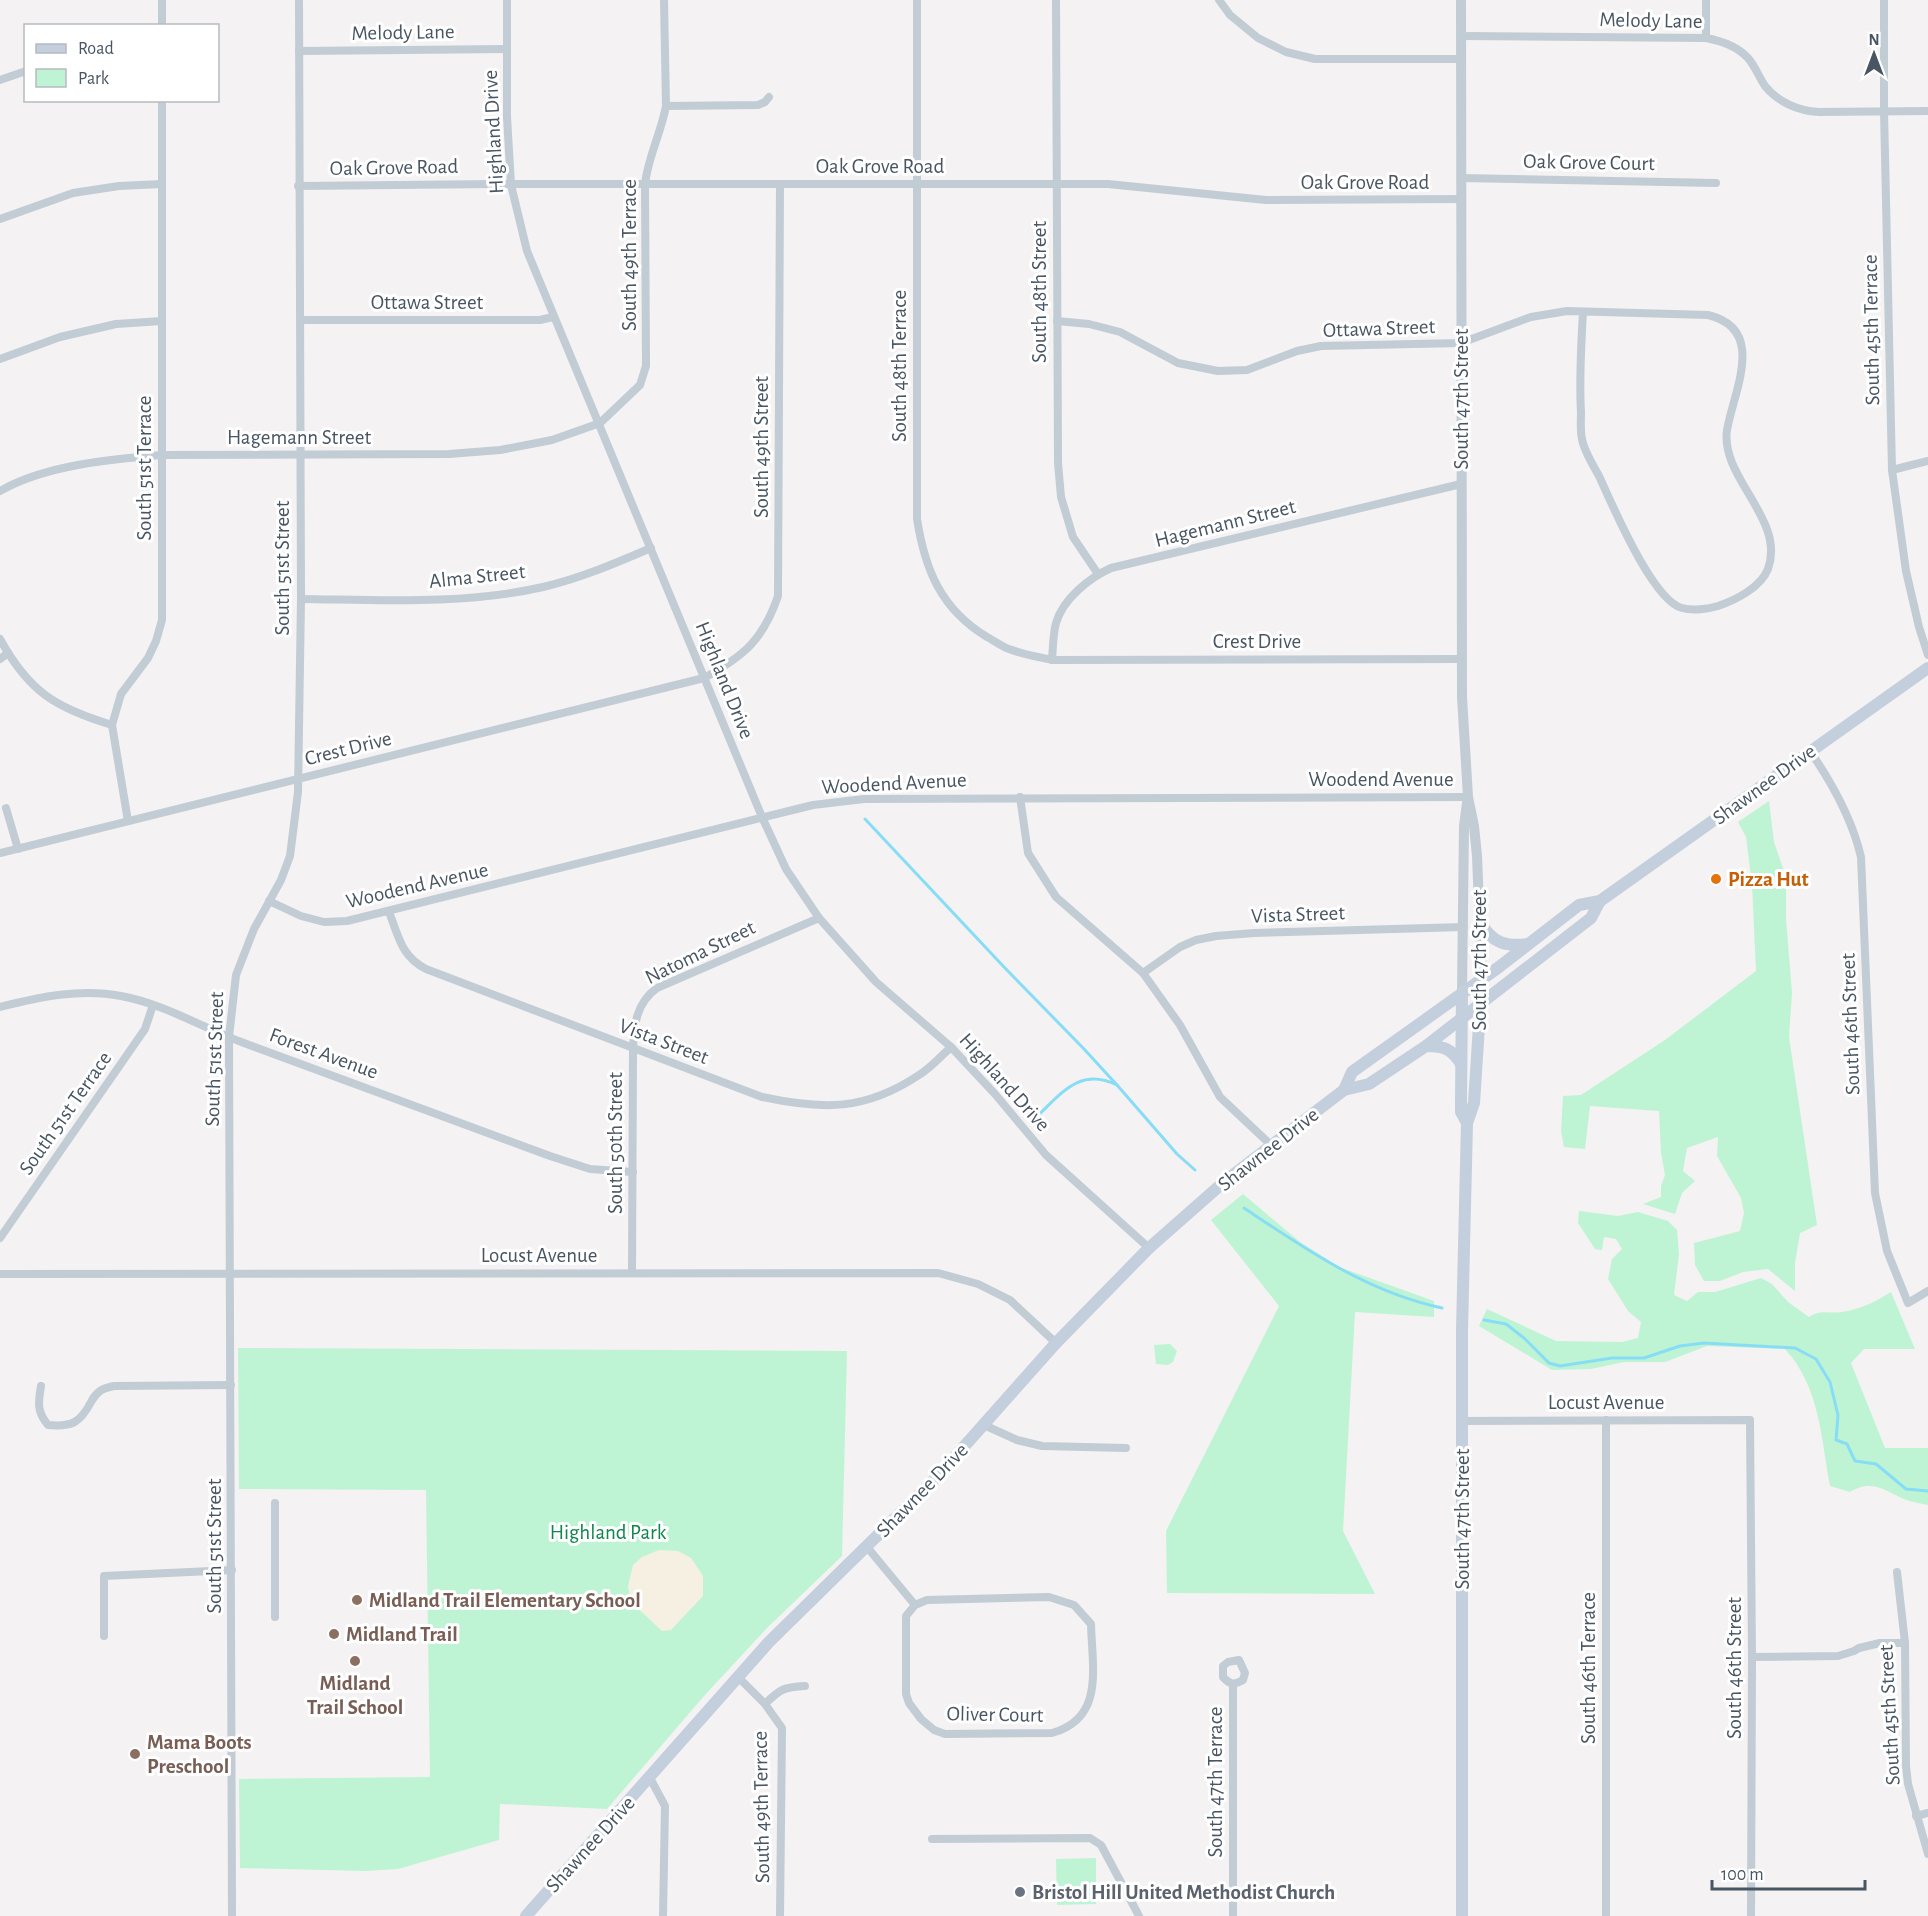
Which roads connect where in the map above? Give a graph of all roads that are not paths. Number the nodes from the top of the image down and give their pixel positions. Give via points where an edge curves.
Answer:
1 (162, 0) edge
2 (299, 0) edge
3 (507, 0) edge
4 (664, 0) edge
5 (917, 0) edge
6 (1056, 0) edge
7 (1219, 0) edge
8 (1461, 0) edge
9 (1706, 0) edge
10 (1884, 0) edge
11 (162, 24) edge
12 (1461, 36) junction
13 (1706, 38) junction
14 (507, 49) junction
15 (299, 51) junction
16 (1461, 60) junction
17 (24, 72) edge
18 (0, 80) edge
19 (769, 97) dead end
20 (162, 102) edge
21 (666, 106) junction
22 (1884, 111) junction
23 (1928, 111) edge
24 (1461, 178) junction
25 (1716, 183) dead end
26 (162, 184) junction
27 (645, 184) junction
28 (917, 184) junction
29 (1057, 184) junction
30 (511, 185) junction
31 (780, 185) junction
32 (298, 186) junction
33 (1461, 199) junction
34 (0, 219) edge
35 (1583, 312) junction
36 (553, 317) junction
37 (300, 320) junction
38 (162, 321) junction
39 (1057, 321) junction
40 (1461, 344) junction
41 (0, 358) edge
42 (600, 423) junction
43 (300, 454) junction
44 (163, 455) junction
45 (1928, 461) edge
46 (1892, 470) junction
47 (1461, 484) junction
48 (0, 491) edge
49 (651, 548) junction
50 (1098, 574) junction
51 (301, 599) junction
52 (0, 639) edge
53 (1928, 655) edge
54 (4, 656) edge
55 (1462, 659) junction
56 (1052, 660) junction
57 (1928, 669) edge
58 (704, 678) junction
59 (112, 725) junction
60 (1810, 751) junction
61 (298, 779) junction
62 (1020, 797) junction
63 (1468, 797) junction
64 (6, 808) dead end
65 (762, 817) junction
66 (128, 820) junction
67 (18, 849) junction
68 (0, 853) edge
69 (269, 901) junction
70 (1600, 901) junction
71 (389, 912) junction
72 (819, 918) junction
73 (1481, 923) junction
74 (1464, 927) junction
75 (1529, 944) junction
76 (1143, 973) junction
77 (1482, 979) junction
78 (1462, 993) junction
79 (153, 1005) junction
80 (1481, 1005) junction
81 (0, 1007) edge
82 (1462, 1020) junction
83 (229, 1037) junction
84 (1426, 1046) junction
85 (951, 1047) junction
86 (633, 1049) junction
87 (1462, 1065) junction
88 (1344, 1090) junction
89 (1467, 1123) junction
90 (1272, 1146) junction
91 (633, 1172) junction
92 (0, 1238) edge
93 (1149, 1248) junction
94 (632, 1273) junction
95 (0, 1274) edge
96 (231, 1274) junction
97 (1928, 1291) edge
98 (1056, 1342) junction
99 (231, 1385) junction
100 (41, 1386) dead end
101 (1606, 1420) junction
102 (1750, 1420) joint
103 (1462, 1421) junction
104 (984, 1425) junction
105 (1126, 1448) dead end
106 (275, 1503) dead end
107 (867, 1547) junction
108 (232, 1570) junction
109 (1897, 1572) dead end
110 (915, 1605) junction
111 (275, 1617) dead end
112 (104, 1636) dead end
113 (1905, 1642) junction
114 (1752, 1657) junction
115 (738, 1677) junction
116 (1233, 1684) dead end
117 (805, 1686) dead end
118 (765, 1704) junction
119 (650, 1778) junction
120 (1928, 1813) edge
121 (1916, 1816) junction
122 (932, 1839) dead end
123 (1928, 1854) edge
124 (232, 1916) edge
125 (526, 1916) edge
126 (663, 1916) edge
127 (780, 1916) edge
128 (1139, 1916) edge
129 (1233, 1916) edge
130 (1462, 1916) edge
131 (1606, 1916) edge
132 (1751, 1916) edge

1 - 11 street
2 - 15 street, South 51st Street
3 - 14 street, Highland Drive
4 - 21 street, South 49th Terrace
5 - 28 street, South 48th Terrace
6 - 29 street, South 48th Street
7 - 16 street via 1230,15 1258,38 1286,52 1315,59
8 - 12 street, South 47th Street
9 - 13 street
10 - 22 street, South 45th Terrace
12 - 13 street, Melody Lane
12 - 16 street, South 47th Street
13 - 22 street, Melody Lane via 1734,46 1756,68 1773,95 1802,110
14 - 15 street, Melody Lane
14 - 30 street, Highland Drive
15 - 32 street, South 51st Street
16 - 24 street, South 47th Street
17 - 18 street
19 - 21 street via 758,105
20 - 26 street, South 51st Terrace
21 - 27 street, South 49th Terrace
22 - 23 street
22 - 46 street, South 45th Terrace
24 - 25 street, Oak Grove Court
24 - 33 street, South 47th Street
26 - 34 street via 74,193
26 - 38 street, South 51st Terrace
27 - 30 street, Oak Grove Road
27 - 31 street, Oak Grove Road
27 - 42 street, South 49th Terrace via 646,366 640,385
28 - 29 street, Oak Grove Road
28 - 31 street, Oak Grove Road
28 - 56 street, South 48th Terrace via 917,519 922,553 933,580 951,607 976,630 1010,650
29 - 33 street, Oak Grove Road via 1151,187 1266,200
29 - 39 street, South 48th Street
30 - 32 street, Oak Grove Road
30 - 36 street, Highland Drive via 527,251
31 - 58 street, South 49th Street via 778,596 770,620 754,643 732,663
32 - 37 street, South 51st Street
33 - 40 street, South 47th Street
35 - 35 street, Ottawa Street via 1582,440 1629,540 1655,583 1681,608 1704,609 1760,584 1768,570 1770,538 1731,458 1726,438 1743,360 1738,335 1724,318 1708,315
35 - 40 street, Ottawa Street via 1531,317
36 - 37 street, Ottawa Street
36 - 42 street, Highland Drive
37 - 43 street, South 51st Street
38 - 41 street via 116,324 60,337
38 - 44 street, South 51st Terrace
39 - 40 street, Ottawa Street via 1120,332 1178,363 1218,371 1247,370 1321,345
39 - 50 street, South 48th Street via 1061,497 1073,537
40 - 47 street, South 47th Street
42 - 43 street, Hagemann Street via 552,440 500,450
42 - 49 street, Highland Drive
43 - 44 street, Hagemann Street
43 - 51 street, South 51st Street
44 - 48 street, Hagemann Street via 67,468 13,483
44 - 59 street, South 51st Terrace via 162,620 148,658 121,694
45 - 46 street
46 - 53 street, South 45th Terrace via 1906,571
47 - 50 street, Hagemann Street
47 - 55 street, South 47th Street
49 - 51 street, Alma Street via 542,587 480,597
49 - 58 street, Highland Drive
50 - 56 street, Hagemann Street via 1073,594 1057,622
51 - 61 street, South 51st Street
52 - 54 street
54 - 59 street via 52,701 78,715
55 - 56 street, Crest Drive
55 - 63 street, South 47th Street
57 - 60 main road, Shawnee Drive
58 - 61 street, Crest Drive
58 - 65 street, Highland Drive
59 - 66 street, South 51st Terrace
60 - 70 main road, Shawnee Drive
60 - 97 street, South 46th Street via 1845,811 1861,856 1875,1193 1887,1251 1908,1303
61 - 66 street, Crest Drive
61 - 69 street, South 51st Street via 290,856
62 - 63 street, Woodend Avenue
62 - 65 street, Woodend Avenue via 864,799
62 - 76 street via 1028,853 1056,897
63 - 73 street, South 47th Street
63 - 74 street, South 47th Street via 1464,826
64 - 67 street
65 - 71 street, Woodend Avenue
65 - 72 street, Highland Drive via 786,869
66 - 67 street, Crest Drive
67 - 68 street, Crest Drive
69 - 71 street, Woodend Avenue via 324,922
69 - 83 street, South 51st Street via 236,975
70 - 75 main road, Shawnee Drive via 1580,905
70 - 80 main road, Shawnee Drive via 1591,918
71 - 86 street, Vista Street via 413,962
72 - 85 street, Highland Drive via 876,982
72 - 86 street, Natoma Street via 657,988 642,1004 634,1024
73 - 75 main road via 1500,943
73 - 77 street, South 47th Street
74 - 76 street, Vista Street via 1216,936 1180,947
74 - 78 street, South 47th Street
75 - 77 main road, Shawnee Drive
76 - 90 street via 1180,1025 1220,1096
77 - 78 main road, Shawnee Drive
77 - 80 main road, South 47th Street
78 - 82 main road, South 47th Street
78 - 88 main road, Shawnee Drive via 1352,1072
79 - 81 street, Forest Avenue via 120,995 82,993 39,997
79 - 83 street, Forest Avenue
79 - 92 street, South 51st Terrace via 145,1029
80 - 82 main road, Shawnee Drive
80 - 89 main road, South 47th Street via 1474,1104
82 - 84 main road, Shawnee Drive
82 - 87 main road, South 47th Street
83 - 91 street, Forest Avenue via 550,1156 590,1168
83 - 96 street, South 51st Street
84 - 87 main road via 1441,1046 1454,1052
84 - 88 main road, Shawnee Drive via 1369,1084
85 - 86 street, Vista Street via 921,1075 883,1096 842,1106 801,1106 762,1097
85 - 93 street, Highland Drive via 1046,1155
86 - 91 street, South 50th Street
87 - 89 main road, South 47th Street via 1461,1112
88 - 90 main road, Shawnee Drive
89 - 103 main road, South 47th Street
90 - 93 main road, Shawnee Drive via 1225,1180
91 - 94 street, South 50th Street
93 - 98 main road, Shawnee Drive
94 - 96 street, Locust Avenue
94 - 98 street, Locust Avenue via 938,1273 978,1284 1010,1300
95 - 96 street, Locust Avenue
96 - 99 street, South 51st Street
98 - 104 main road, Shawnee Drive
99 - 100 street via 114,1386 101,1390 82,1417 63,1426 48,1425 40,1416
99 - 108 street, South 51st Street
101 - 102 street, Locust Avenue
101 - 103 street, Locust Avenue
101 - 131 street, South 46th Terrace
102 - 114 street, South 46th Street
103 - 130 main road, South 47th Street
104 - 105 street via 1042,1446
104 - 107 main road, Shawnee Drive
106 - 111 street
107 - 110 street
107 - 115 main road, Shawnee Drive
108 - 112 street via 104,1576
108 - 124 street, South 51st Street
109 - 113 street, South 45th Street
110 - 110 street, Oliver Court via 927,1600 1048,1597 1074,1605 1091,1624 1093,1692 1087,1708 1075,1724 1052,1733 945,1734 934,1730 914,1710 906,1694 906,1616
113 - 114 street via 1880,1642 1838,1656
113 - 121 street, South 45th Street via 1906,1766
114 - 132 street, South 46th Street
115 - 118 street, South 49th Terrace
115 - 119 main road, Shawnee Drive
116 - 129 street, South 47th Terrace
117 - 118 street via 778,1691
118 - 127 street, South 49th Terrace via 782,1728
119 - 125 main road, Shawnee Drive
119 - 126 street via 665,1806
120 - 121 street
121 - 123 street, South 45th Street
122 - 128 street via 1090,1838 1101,1845

